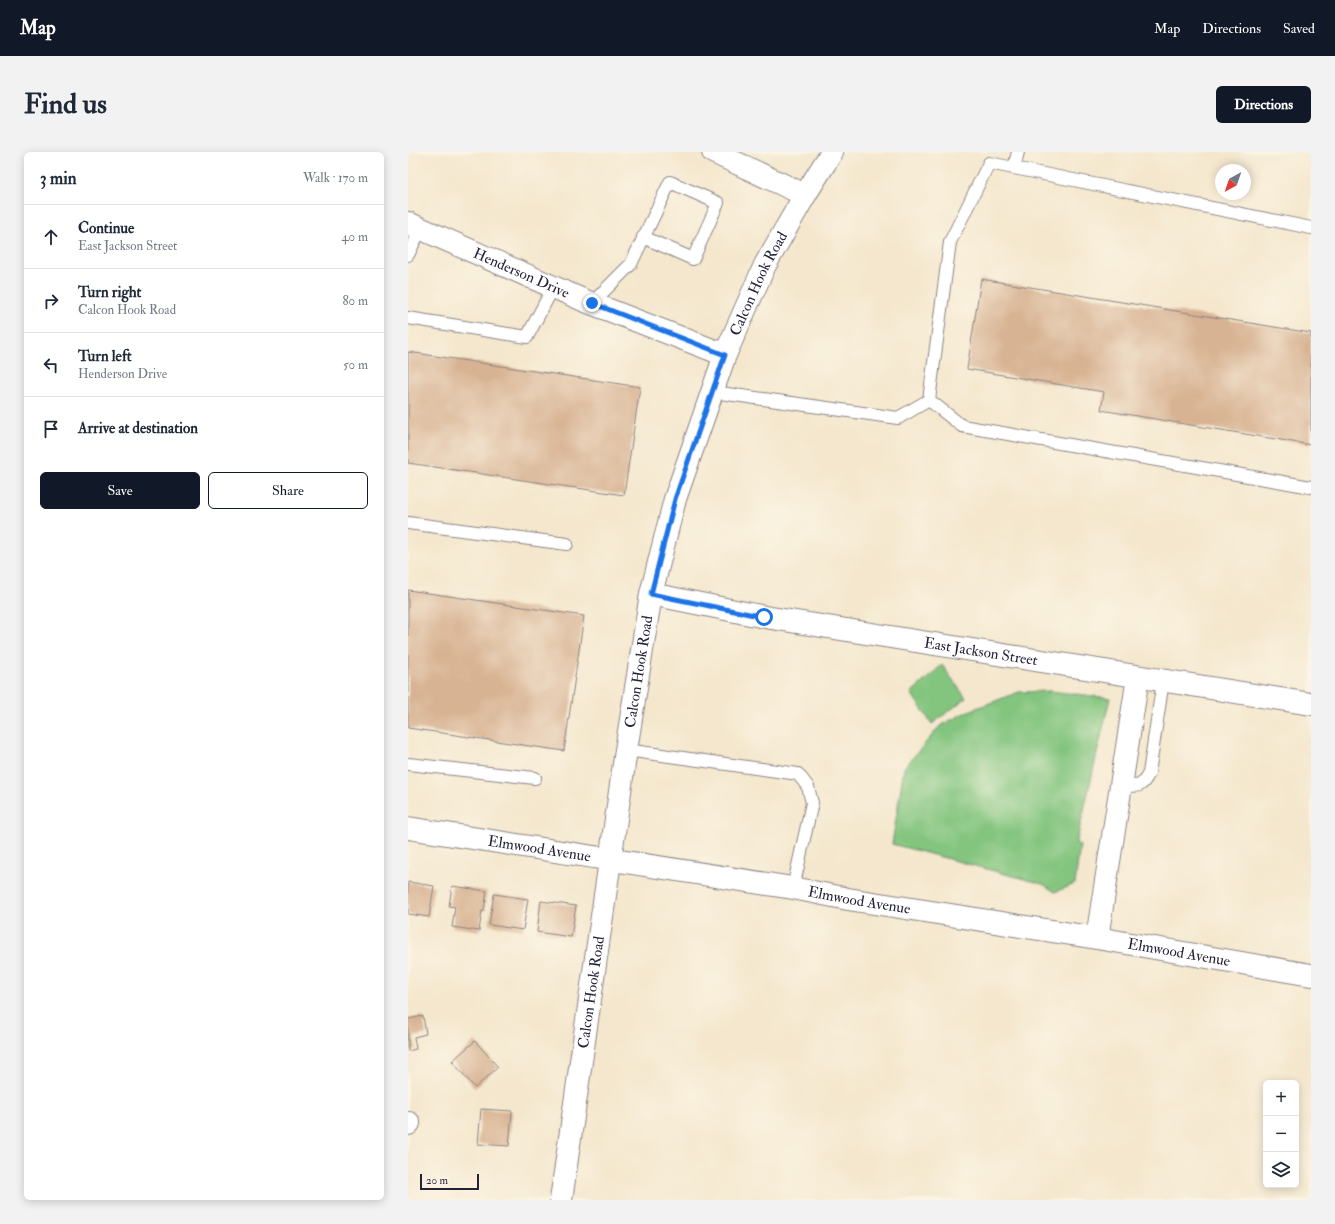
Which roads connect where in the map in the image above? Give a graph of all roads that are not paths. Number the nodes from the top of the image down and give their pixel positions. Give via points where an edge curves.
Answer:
1 (713, 152) edge
2 (832, 152) edge
3 (1018, 152) edge
4 (1014, 168) junction
5 (805, 194) junction
6 (415, 226) edge
7 (1311, 228) edge
8 (643, 237) junction
9 (408, 255) edge
10 (554, 286) junction
11 (592, 303) junction
12 (408, 318) edge
13 (725, 355) junction
14 (713, 392) junction
15 (929, 400) junction
16 (1311, 487) edge
17 (408, 523) edge
18 (567, 544) dead end
19 (651, 594) junction
20 (1138, 677) junction
21 (1162, 681) junction
22 (1311, 704) edge
23 (626, 750) junction
24 (408, 764) edge
25 (534, 778) dead end
26 (1121, 785) junction
27 (408, 828) edge
28 (610, 860) junction
29 (794, 888) junction
30 (1097, 938) junction
31 (1311, 975) edge
32 (561, 1198) edge

1 - 5 street
2 - 5 street, Calcon Hook Road
3 - 4 lane
4 - 7 lane
4 - 15 lane via 989,163 950,242
5 - 13 street, Calcon Hook Road via 765,265
6 - 9 lane
6 - 10 street, Henderson Drive
8 - 8 lane via 670,182 718,203 693,258
8 - 11 lane via 631,264
10 - 11 street, Henderson Drive
10 - 12 lane via 527,337
11 - 13 street, Henderson Drive
13 - 14 street, Calcon Hook Road
14 - 15 lane via 898,418
14 - 19 street, Calcon Hook Road via 675,499
15 - 16 lane via 962,426
17 - 18 lane
19 - 20 street, East Jackson Street via 764,617
19 - 23 street, Calcon Hook Road
20 - 21 street, East Jackson Street
20 - 26 street
21 - 22 street, East Jackson Street
21 - 26 lane via 1149,773 1144,783 1137,786
23 - 28 street, Calcon Hook Road
23 - 29 lane via 798,774 808,787 812,803
24 - 25 lane
26 - 30 street
27 - 28 street, Elmwood Avenue
28 - 29 street, Elmwood Avenue
28 - 32 street, Calcon Hook Road
29 - 30 street, Elmwood Avenue via 848,899
30 - 31 street, Elmwood Avenue

